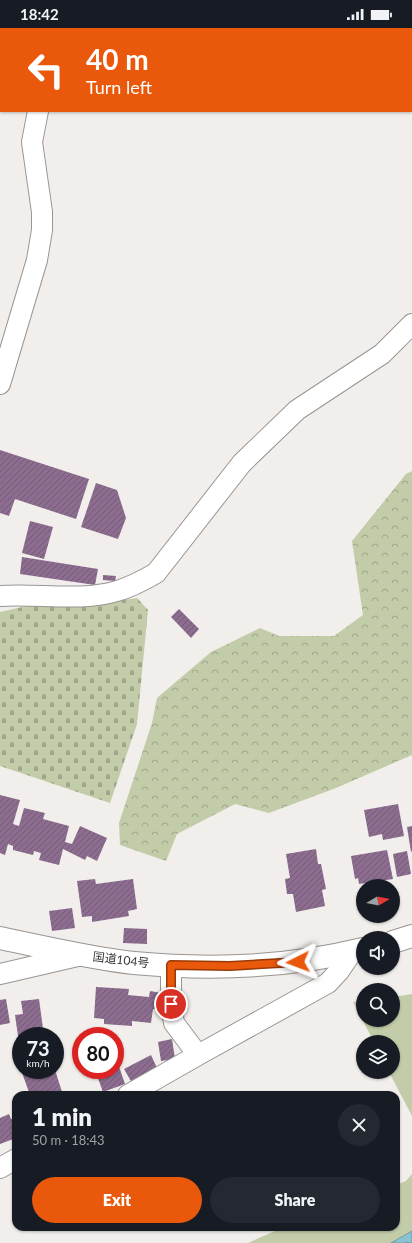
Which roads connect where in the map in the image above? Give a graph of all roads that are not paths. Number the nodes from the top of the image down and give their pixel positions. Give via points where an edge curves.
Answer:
1 (38, 112) edge
2 (412, 324) edge
3 (0, 384) edge
4 (0, 596) edge
5 (412, 936) edge
6 (0, 938) edge
7 (400, 940) edge
8 (356, 951) edge
9 (356, 952) edge
10 (82, 955) junction
11 (171, 965) junction
12 (0, 974) edge
13 (198, 1055) junction
14 (135, 1091) edge
15 (12, 1161) edge
16 (0, 1168) edge

1 - 3 street via 32,142 42,212 42,230 36,260
2 - 4 street via 382,354 297,410 242,463 156,573 116,592 78,597
5 - 7 highway
6 - 10 highway, 国道104号
8 - 11 highway, 国道104号 via 298,962 230,966
9 - 13 street via 328,983
10 - 11 highway, 国道104号 via 134,963
10 - 12 street
11 - 13 street via 171,1004 174,1023
13 - 14 street
15 - 16 street

